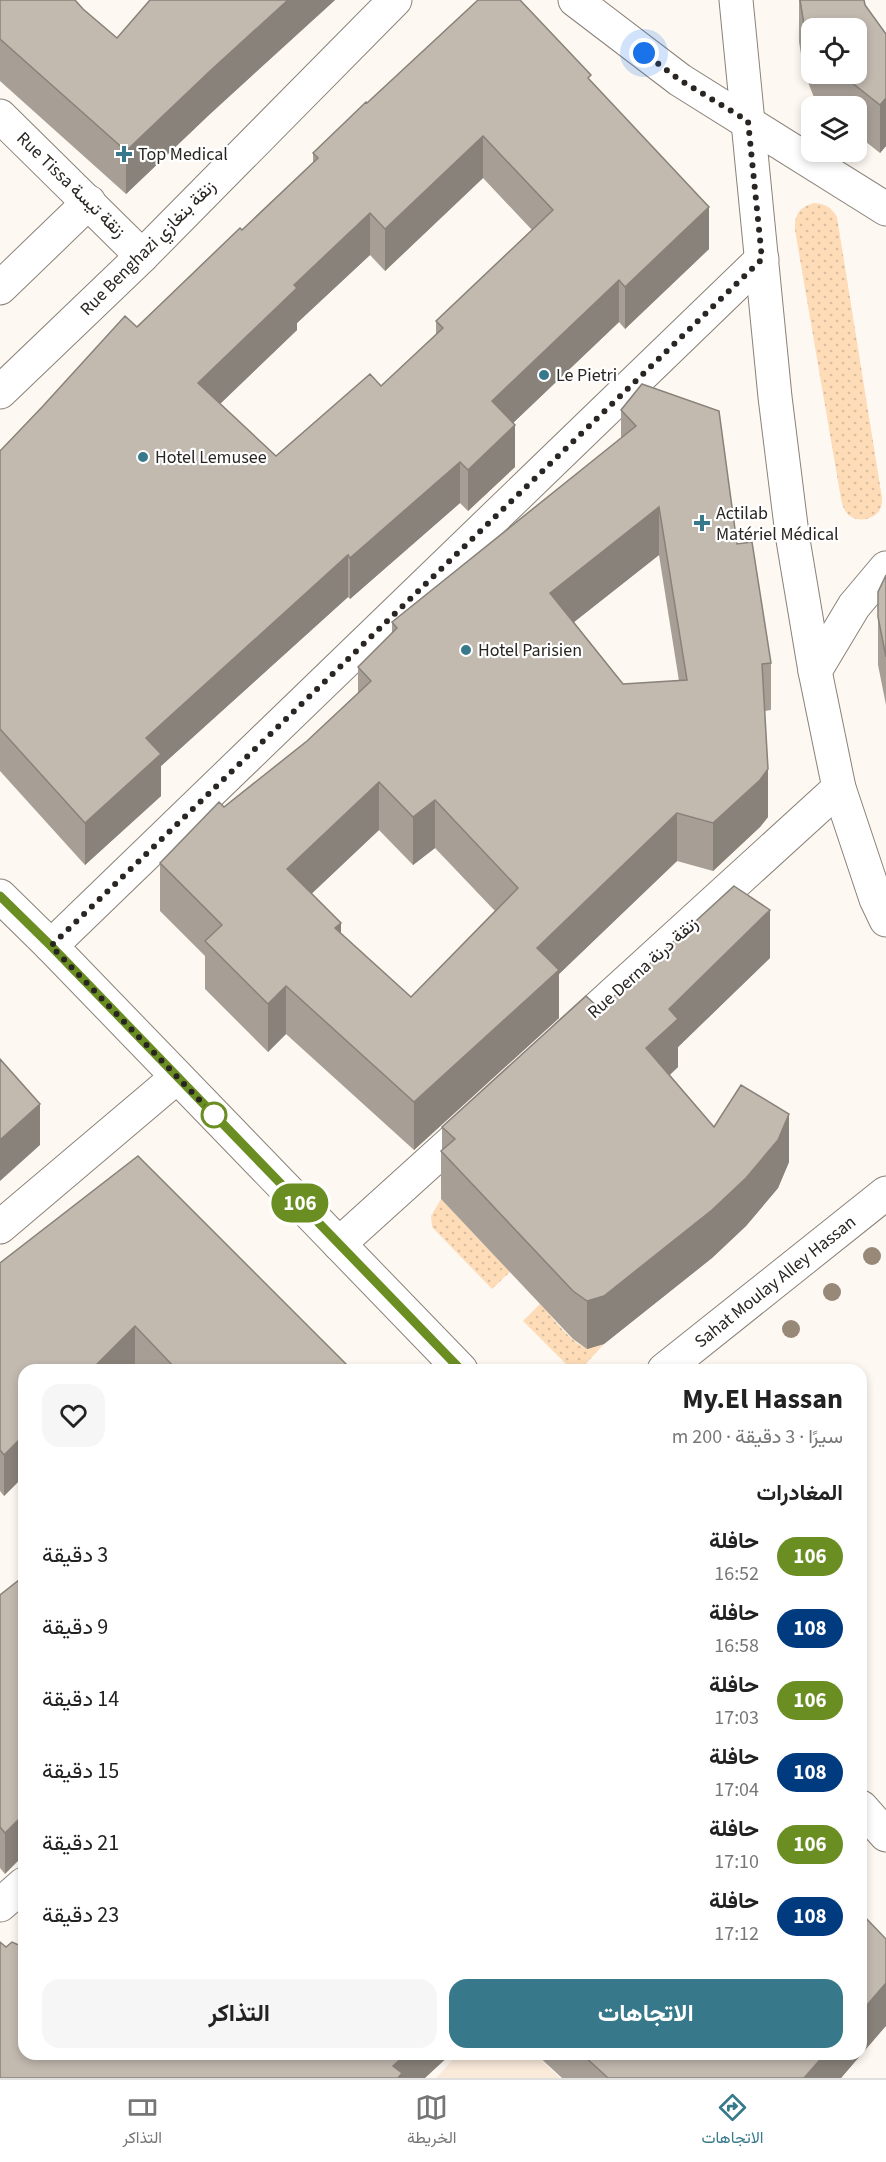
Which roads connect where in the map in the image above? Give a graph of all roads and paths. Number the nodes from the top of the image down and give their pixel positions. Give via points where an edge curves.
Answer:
1 (395, 0) edge
2 (575, 0) edge
3 (736, 0) edge
4 (0, 116) edge
5 (748, 121) junction
6 (89, 202) junction
7 (886, 209) edge
8 (142, 256) junction
9 (762, 259) junction
10 (0, 288) edge
11 (0, 392) edge
12 (886, 568) edge
13 (815, 671) junction
14 (839, 788) junction
15 (0, 896) edge
16 (886, 920) edge
17 (51, 946) junction
18 (544, 1058) edge
19 (177, 1077) junction
20 (500, 1097) edge
21 (886, 1193) edge
22 (0, 1227) edge
23 (339, 1244) junction
24 (454, 1364) edge
25 (672, 1364) edge
26 (867, 1814) edge
27 (886, 1835) edge
28 (18, 1889) edge
29 (0, 1905) edge

1 - 8 street, Rue Benghazi زنقة بنغازي
2 - 5 street via 680,80
3 - 5 street
4 - 6 street, Rue Tissa زنقة تيسة
5 - 7 street
5 - 9 street
6 - 8 street, Rue Tissa زنقة تيسة
6 - 10 street
8 - 11 street, Rue Benghazi زنقة بنغازي
9 - 13 street via 792,534
9 - 17 street
12 - 13 street via 854,606
13 - 14 street
14 - 16 street
14 - 18 street, Rue Derna زنقة درنة
15 - 17 street
17 - 19 street
19 - 22 street
19 - 23 street
20 - 23 street
21 - 25 street, Sahat Moulay Alley Hassan
23 - 24 street
26 - 27 street
28 - 29 street

